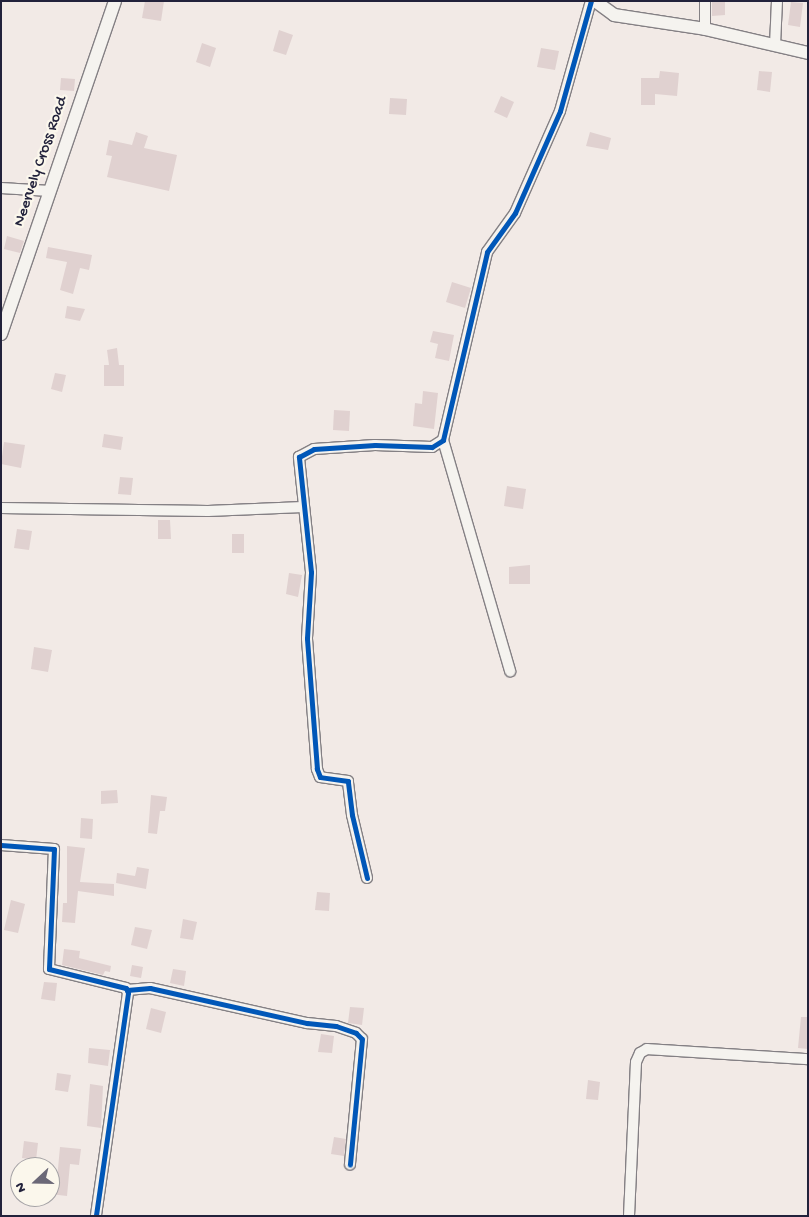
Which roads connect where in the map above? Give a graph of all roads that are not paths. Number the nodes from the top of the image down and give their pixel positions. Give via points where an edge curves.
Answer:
1 (115, 1) edge
2 (591, 1) edge
3 (595, 1) edge
4 (706, 1) edge
5 (777, 1) edge
6 (705, 29) junction
7 (775, 45) junction
8 (808, 53) edge
9 (1, 188) edge
10 (50, 191) junction
11 (1, 334) edge
12 (443, 440) junction
13 (303, 507) junction
14 (1, 508) edge
15 (510, 671) dead end
16 (1, 845) edge
17 (368, 878) dead end
18 (127, 990) junction
19 (808, 1059) edge
20 (350, 1164) dead end
21 (96, 1216) edge
22 (629, 1216) edge

1 - 10 street, Neervely Cross Road
2 - 12 street via 560,111 515,213 487,252
3 - 6 street via 614,14
4 - 6 street
5 - 7 street
6 - 7 street
7 - 8 street
9 - 10 street
10 - 11 street, Neervely Cross Road
12 - 13 street via 432,447 375,445 314,449 299,457
12 - 15 street
13 - 14 street via 208,512
13 - 17 street via 311,572 307,638 317,769 320,777 348,781 352,815
16 - 18 street via 54,849 49,969
18 - 20 street via 150,988 307,1023 336,1026 356,1033 362,1039
18 - 21 street
19 - 22 street via 647,1050 640,1053 636,1071

